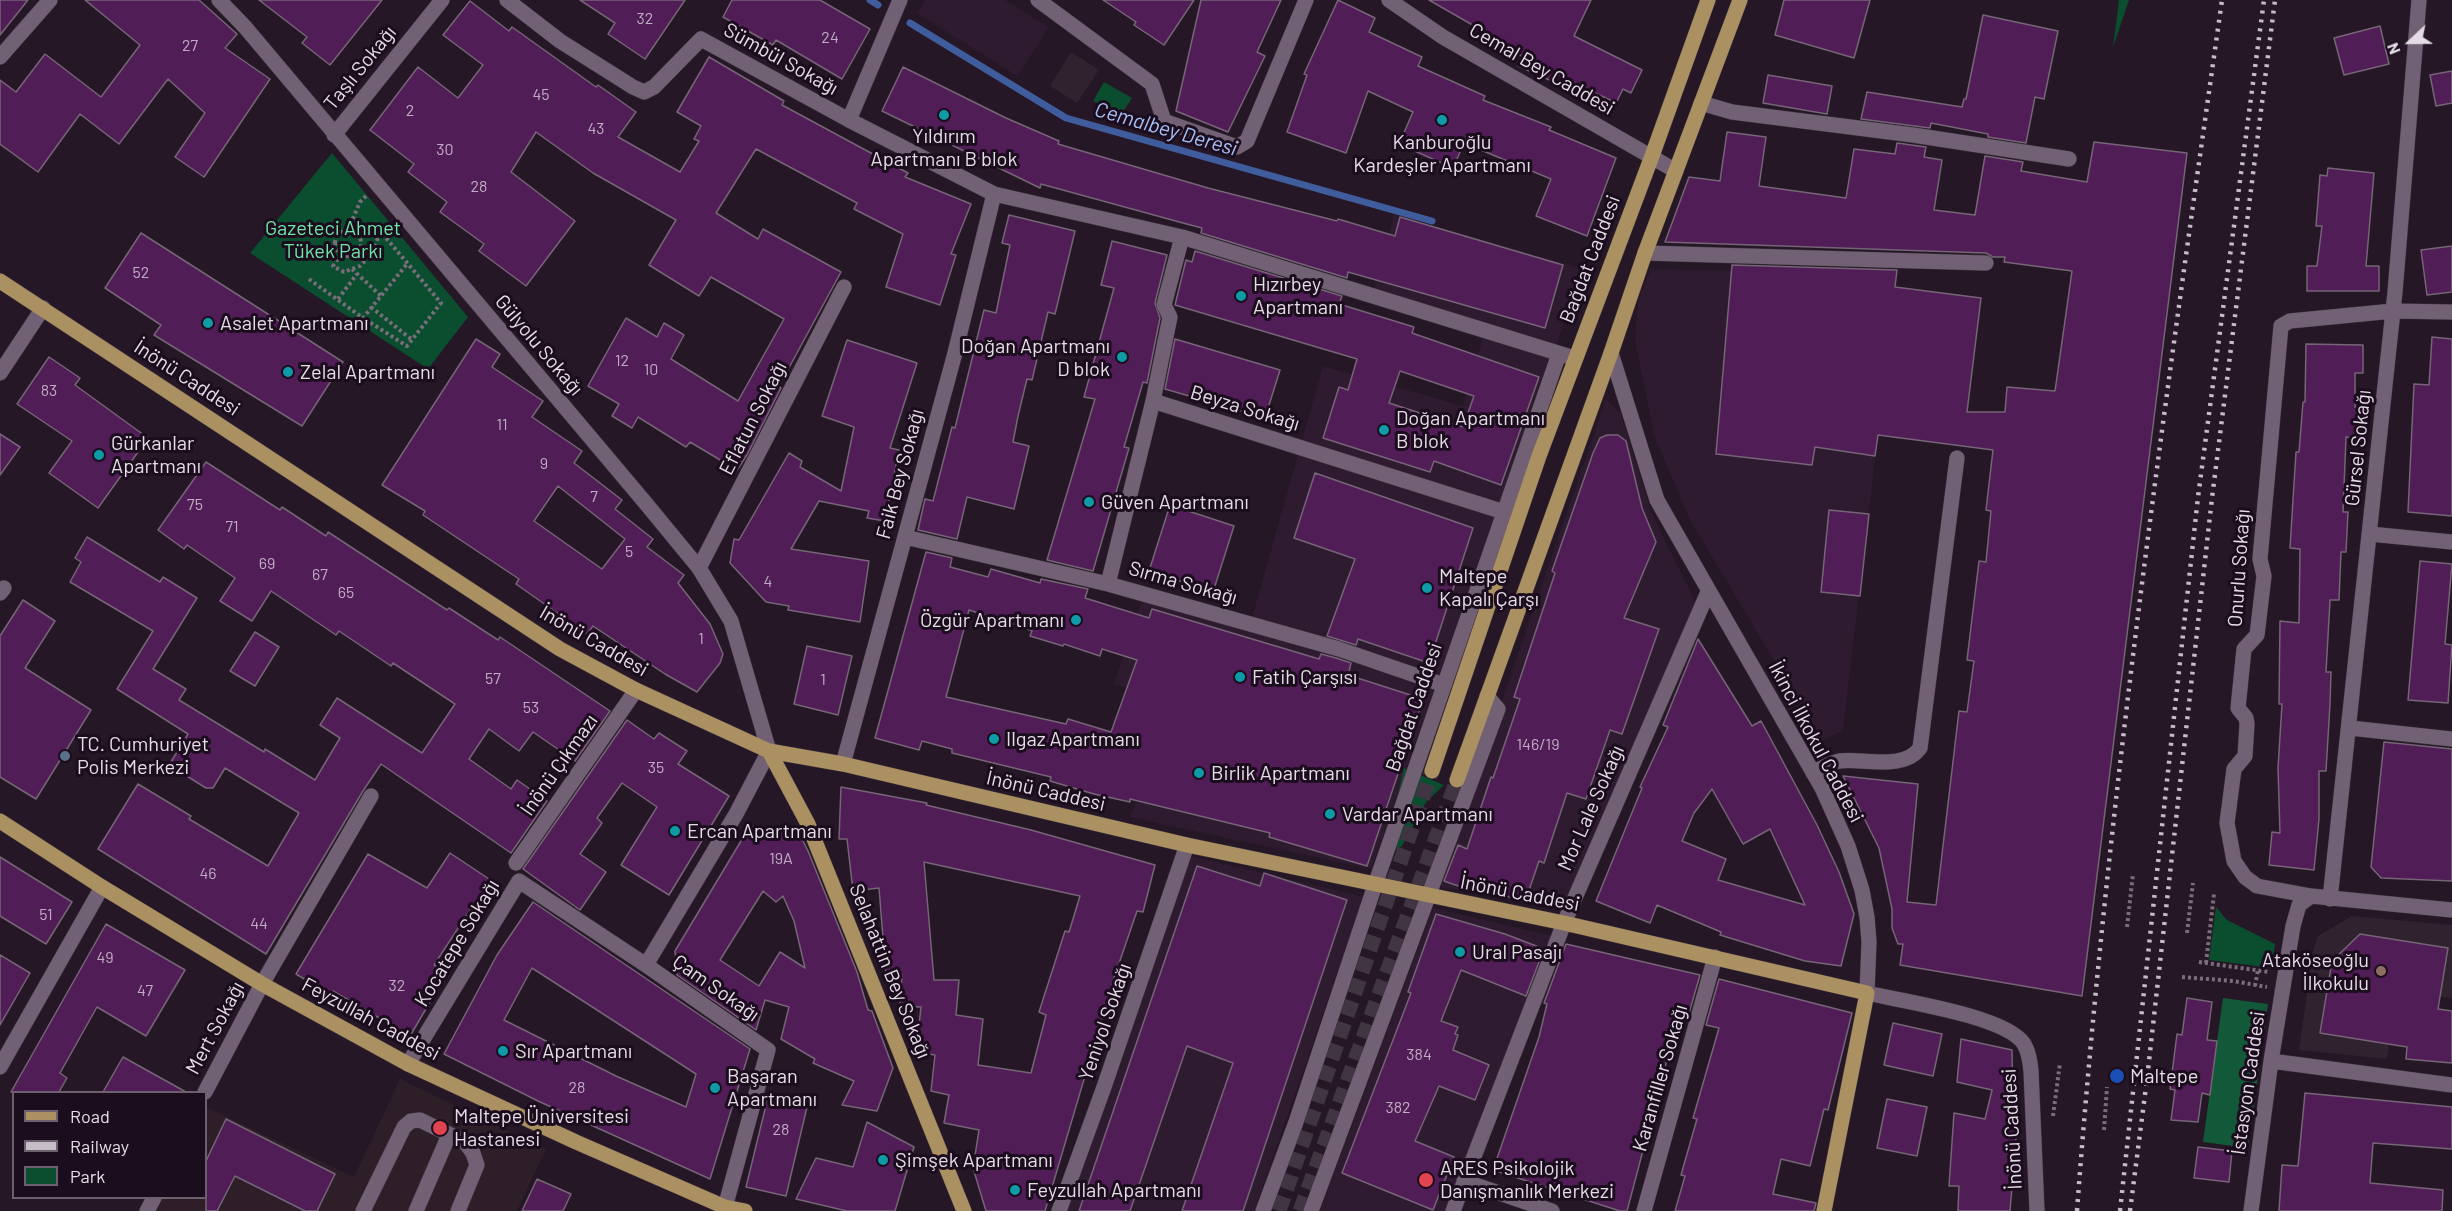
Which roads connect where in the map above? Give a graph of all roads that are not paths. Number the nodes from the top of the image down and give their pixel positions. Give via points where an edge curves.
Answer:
1 (50, 0) edge
2 (219, 0) edge
3 (442, 0) edge
4 (507, 0) edge
5 (900, 0) edge
6 (1038, 0) edge
7 (1306, 0) edge
8 (1389, 0) edge
9 (1708, 0) edge
10 (1740, 0) edge
11 (2419, 0) edge
12 (2, 52) edge
13 (1701, 103) junction
14 (849, 120) junction
15 (334, 135) junction
16 (1652, 156) junction
17 (2069, 159) dead end
18 (1676, 171) junction
19 (994, 194) junction
20 (1182, 237) junction
21 (1645, 253) junction
22 (1986, 263) dead end
23 (0, 281) edge
24 (844, 287) dead end
25 (43, 308) junction
26 (2393, 310) junction
27 (2452, 312) edge
28 (1611, 353) junction
29 (1559, 354) junction
30 (1574, 358) junction
31 (0, 373) edge
32 (1153, 401) junction
33 (1956, 458) dead end
34 (1504, 512) junction
35 (2370, 534) junction
36 (905, 537) junction
37 (2452, 542) edge
38 (699, 568) junction
39 (1108, 584) junction
40 (1708, 592) junction
41 (1444, 685) junction
42 (636, 690) junction
43 (1486, 696) junction
44 (2349, 728) junction
45 (2452, 739) edge
46 (769, 751) junction
47 (843, 765) junction
48 (1432, 771) tunnel mouth
49 (1813, 773) junction
50 (1457, 780) tunnel mouth
51 (371, 796) dead end
52 (0, 820) edge
53 (1187, 845) junction
54 (516, 863) dead end
55 (1375, 885) junction
56 (102, 887) junction
57 (1429, 896) junction
58 (2311, 896) junction
59 (2330, 899) junction
60 (2452, 910) edge
61 (1564, 923) junction
62 (1716, 957) junction
63 (646, 965) junction
64 (262, 984) junction
65 (1867, 993) junction
66 (2271, 1061) junction
67 (408, 1064) junction
68 (0, 1067) edge
69 (2452, 1085) edge
70 (206, 1091) edge
71 (449, 1135) junction
72 (1464, 1181) junction
73 (724, 1209) edge
74 (363, 1211) edge
75 (416, 1211) edge
76 (458, 1211) edge
77 (745, 1211) edge
78 (964, 1211) edge
79 (1059, 1211) edge
80 (1263, 1211) edge
81 (1311, 1211) edge
82 (1453, 1211) edge
83 (1552, 1211) edge
84 (1644, 1211) edge
85 (1824, 1211) edge
86 (2037, 1211) edge
87 (2251, 1211) edge

1 - 12 street
2 - 15 street, Gülyolu Sokağı
3 - 15 street, Taşlı Sokağı
4 - 14 street, Sümbül Sokağı via 560,41 644,92 654,87 701,39
5 - 14 street
6 - 7 street via 1152,84 1164,121 1237,147 1247,141
8 - 16 street, Cemal Bey Caddesi via 1443,37
9 - 16 main road, Bağdat Caddesi
10 - 13 main road
11 - 26 street, Gürsel Sokağı
13 - 17 street via 1732,112
13 - 18 main road
14 - 19 street, Sümbül Sokağı
15 - 38 street, Gülyolu Sokağı
16 - 18 street, Cemal Bey Caddesi
16 - 30 main road, Bağdat Caddesi
18 - 21 main road
19 - 20 street, Sümbül Sokağı
19 - 36 street, Faik Bey Sokağı
20 - 29 street, Sümbül Sokağı
20 - 32 street via 1164,305 1170,317
21 - 22 street
21 - 28 main road
23 - 25 main road, İnönü Caddesi
24 - 38 street, Eflatun Sokağı
25 - 31 street
25 - 42 main road, İnönü Caddesi via 560,649
26 - 27 street, Onurlu Sokağı
26 - 35 street, Gürsel Sokağı
26 - 58 street, Onurlu Sokağı via 2290,321 2280,330 2260,559 2264,576 2258,635 2244,649 2238,708 2247,724 2245,756 2234,769 2227,823 2234,861 2245,877 2257,886
28 - 40 street, İkinci İlkokul Caddesi via 1657,500
28 - 43 main road
29 - 30 street, Sümbül Sokağı
29 - 34 street, Bağdat Caddesi
30 - 48 main road, Bağdat Caddesi
32 - 34 street, Beyza Sokağı
32 - 39 street
33 - 49 street via 1920,748 1914,757 1904,760 1838,762
34 - 41 street, Bağdat Caddesi
35 - 37 street
35 - 44 street, Gürsel Sokağı
36 - 39 street, Sırma Sokağı
36 - 47 street, Faik Bey Sokağı
38 - 46 street, Gülyolu Sokağı via 731,621
39 - 41 street, Sırma Sokağı via 1339,649
40 - 49 street, İkinci İlkokul Caddesi
40 - 61 street, Mor Lale Sokağı
41 - 55 street, Bağdat Caddesi
42 - 46 main road, İnönü Caddesi
42 - 54 street, İnönü Çıkmazı
43 - 50 main road
43 - 57 street via 1498,709
44 - 45 street
44 - 59 street, Gürsel Sokağı
46 - 47 main road, İnönü Caddesi
46 - 63 street, Çam Sokağı
46 - 78 main road, Selahattin Bey Sokağı via 808,824
47 - 53 main road, İnönü Caddesi
49 - 65 street, İkinci İlkokul Caddesi via 1848,846 1862,890 1869,942
51 - 64 street, Mert Sokağı
52 - 56 main road, Feyzullah Caddesi
53 - 55 main road, İnönü Caddesi
53 - 79 street, Yeniyol Sokağı
55 - 57 main road, İnönü Caddesi
55 - 80 street, Bağdat Caddesi
56 - 64 main road, Feyzullah Caddesi
56 - 68 street
57 - 61 main road, İnönü Caddesi
57 - 81 street
58 - 59 street, Onurlu Sokağı
58 - 66 street, İstasyon Caddesi via 2304,899 2296,914
59 - 60 street, Onurlu Sokağı
61 - 62 main road, İnönü Caddesi
61 - 72 street, Mor Lale Sokağı
62 - 65 main road, İnönü Caddesi
62 - 84 street, Karanfiller Sokağı
63 - 67 street, Kocatepe Sokağı via 519,881
63 - 73 street, Çam Sokağı via 768,1050
64 - 67 main road, Feyzullah Caddesi
64 - 70 street, Mert Sokağı
65 - 85 main road, İkinci İlkokul Caddesi
65 - 86 street, İnönü Caddesi via 1959,1013 1993,1024 2024,1043 2031,1071
66 - 69 street
66 - 87 street, İstasyon Caddesi
67 - 73 main road, Feyzullah Caddesi
71 - 74 street via 420,1120 404,1127
71 - 75 street
71 - 76 street via 465,1142 477,1165
72 - 82 street, Mor Lale Sokağı
72 - 83 street
73 - 77 main road, Feyzullah Caddesi

